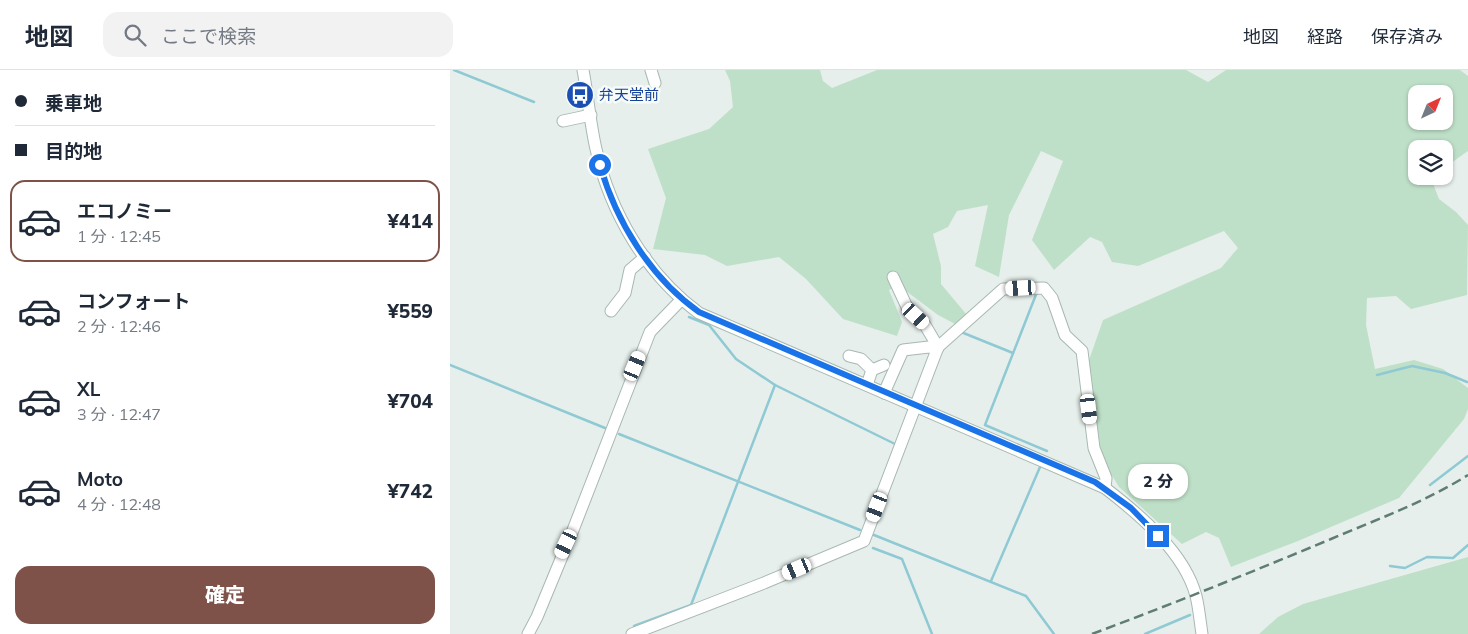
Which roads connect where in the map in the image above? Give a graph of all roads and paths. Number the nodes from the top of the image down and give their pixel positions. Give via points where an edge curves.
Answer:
1 (583, 70) edge
2 (651, 70) edge
3 (655, 83) dead end
4 (591, 115) junction
5 (563, 121) dead end
6 (645, 257) junction
7 (893, 277) dead end
8 (681, 300) junction
9 (611, 311) dead end
10 (938, 348) junction
11 (849, 356) dead end
12 (884, 365) dead end
13 (872, 370) junction
14 (867, 385) junction
15 (884, 393) junction
16 (916, 406) junction
17 (1106, 488) junction
18 (528, 634) edge
19 (632, 634) edge
20 (1202, 634) edge

1 - 4 street
2 - 3 street
4 - 5 street
4 - 6 street via 596,148 612,201
6 - 8 street
6 - 9 street via 630,270 625,293
7 - 10 street via 907,307 925,324
8 - 14 street via 699,312
8 - 18 street via 650,332 573,530
10 - 15 street via 929,346 903,350
10 - 16 street
10 - 17 street via 1003,289 1044,288 1052,298 1065,335 1082,351 1094,448 1106,478
11 - 13 street via 861,360
12 - 13 street
13 - 14 street
14 - 15 street
15 - 16 street
16 - 17 street
16 - 19 street via 864,540
17 - 20 street via 1149,525 1184,569 1196,594

